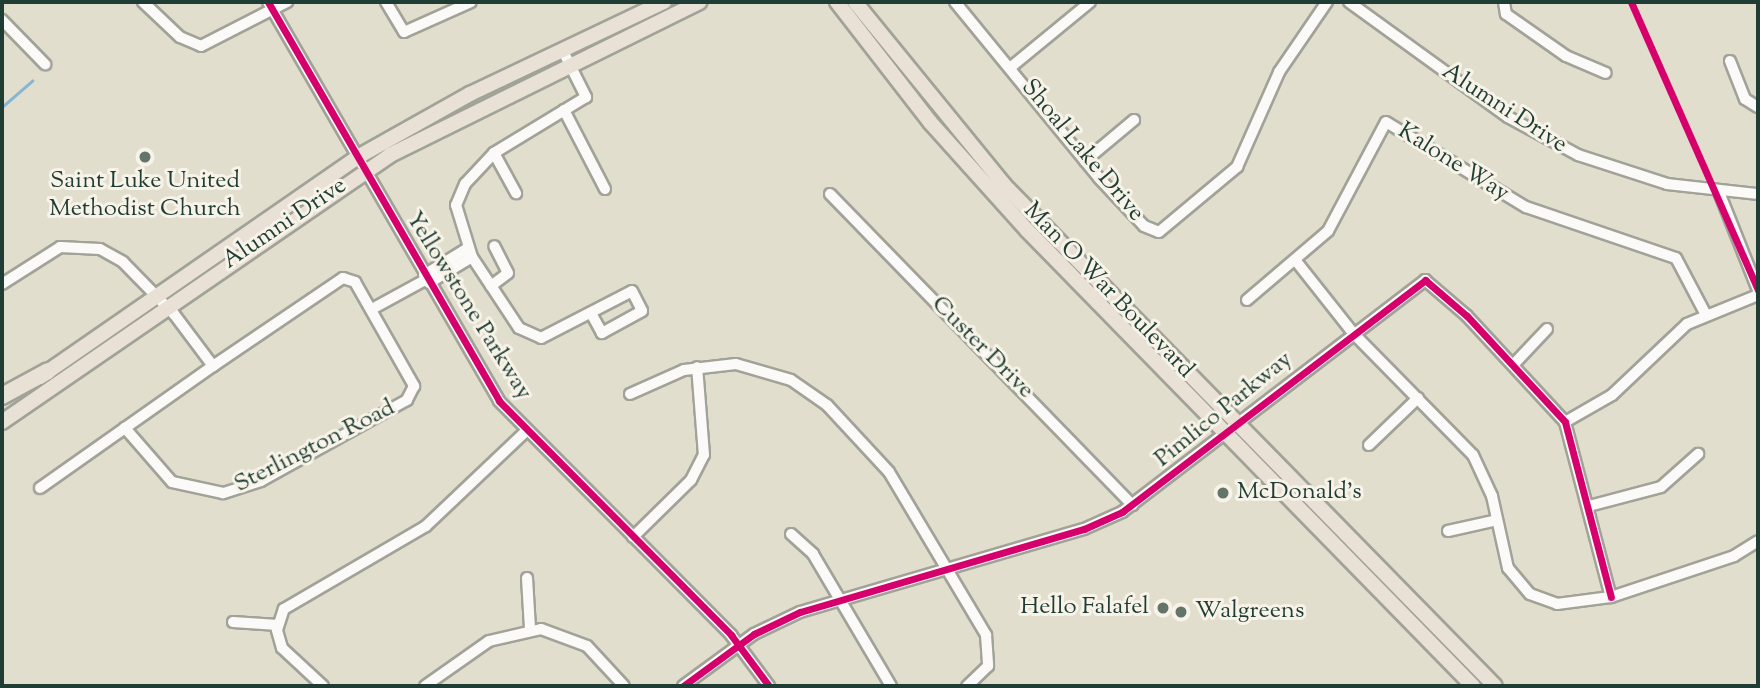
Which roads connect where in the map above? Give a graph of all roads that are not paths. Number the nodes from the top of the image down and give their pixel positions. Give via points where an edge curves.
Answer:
1 (143, 2) edge
2 (286, 2) edge
3 (386, 2) edge
4 (471, 2) edge
5 (664, 2) edge
6 (699, 2) edge
7 (837, 2) edge
8 (855, 2) edge
9 (955, 2) edge
10 (1090, 2) edge
11 (1327, 2) edge
12 (1349, 2) edge
13 (1504, 2) edge
14 (270, 6) edge
15 (2, 20) edge
16 (566, 56) junction
17 (1730, 61) dead end
18 (45, 64) dead end
19 (1011, 67) junction
20 (1606, 73) dead end
21 (1758, 107) edge
22 (564, 110) junction
23 (1134, 120) dead end
24 (494, 153) junction
25 (356, 158) junction
26 (1085, 161) junction
27 (364, 171) junction
28 (604, 189) dead end
29 (1719, 192) junction
30 (516, 193) dead end
31 (830, 194) dead end
32 (1758, 194) edge
33 (494, 246) dead end
34 (470, 253) junction
35 (1296, 261) junction
36 (427, 279) junction
37 (2, 284) edge
38 (491, 286) junction
39 (1758, 292) edge
40 (1247, 300) dead end
41 (162, 302) junction
42 (372, 309) junction
43 (591, 313) junction
44 (1706, 315) junction
45 (1546, 329) dead end
46 (1353, 333) junction
47 (1514, 364) junction
48 (213, 366) junction
49 (696, 367) junction
50 (48, 371) junction
51 (630, 394) dead end
52 (2, 396) edge
53 (1418, 398) junction
54 (2, 401) edge
55 (1235, 421) junction
56 (2, 422) edge
57 (1565, 422) junction
58 (125, 428) junction
59 (526, 431) junction
60 (1223, 431) junction
61 (1369, 445) dead end
62 (1698, 454) dead end
63 (40, 488) dead end
64 (1132, 505) junction
65 (1588, 506) junction
66 (1497, 520) junction
67 (1448, 531) dead end
68 (791, 534) dead end
69 (633, 537) junction
70 (1758, 541) edge
71 (946, 567) junction
72 (527, 578) dead end
73 (839, 597) junction
74 (1611, 597) junction
75 (233, 622) dead end
76 (278, 625) junction
77 (530, 629) junction
78 (739, 644) junction
79 (323, 686) edge
80 (425, 686) edge
81 (624, 686) edge
82 (683, 686) edge
83 (769, 686) edge
84 (891, 686) edge
85 (967, 686) edge
86 (1474, 686) edge
87 (1494, 686) edge

1 - 14 street via 180,37 201,46
2 - 14 street
3 - 4 street via 404,32
5 - 16 main road, Alumni Drive
6 - 16 main road, Alumni Drive
7 - 60 main road, Man O War Boulevard via 973,173
8 - 55 main road, Man O War Boulevard via 982,161
9 - 19 street, Shoal Lake Drive
10 - 19 street
11 - 26 street, Shoal Lake Drive via 1279,72 1237,167 1166,229 1144,226
12 - 29 street, Alumni Drive via 1538,136 1614,169
13 - 20 street via 1506,14 1566,56
14 - 25 street, Yellowstone Parkway
15 - 18 street
16 - 22 street via 586,97
16 - 25 main road, Alumni Drive
16 - 27 main road, Alumni Drive
17 - 21 street via 1745,99
19 - 26 street, Shoal Lake Drive
22 - 24 street
22 - 28 street
23 - 26 street
24 - 30 street
24 - 34 street via 465,184 456,205
25 - 27 street, Yellowstone Parkway
25 - 41 main road, Alumni Drive
27 - 36 street, Yellowstone Parkway
27 - 41 main road, Alumni Drive
29 - 32 street, Alumni Drive
29 - 39 street
31 - 64 street, Custer Drive
33 - 38 street via 508,273
34 - 36 street
34 - 38 street
35 - 40 street, Kalone Way
35 - 44 street, Kalone Way via 1328,231 1379,128 1389,122 1526,208 1676,258
35 - 46 street
36 - 42 street
36 - 59 street, Yellowstone Parkway via 491,390
37 - 41 street via 48,251 78,245 111,254
38 - 43 street via 528,335 541,338
39 - 44 street
41 - 48 street
41 - 50 main road, Alumni Drive
41 - 56 main road, Alumni Drive
42 - 48 street via 355,282 343,278
42 - 58 street, Sterlington Road via 413,381 411,396 249,486 212,494 172,482
43 - 43 street via 632,291 642,311 602,333
44 - 57 street via 1672,336 1612,395
45 - 47 street
46 - 47 street, Pimlico Parkway via 1410,286 1429,280
46 - 53 street
46 - 55 street, Pimlico Parkway
47 - 57 street, Pimlico Parkway
48 - 58 street
49 - 51 street
49 - 69 street via 704,456 691,480
49 - 71 street via 754,367 814,394 890,472
50 - 52 highway
50 - 54 main road, Alumni Drive
53 - 61 street
53 - 66 street via 1478,462
55 - 60 street, Pimlico Parkway
55 - 87 main road, Man O War Boulevard
57 - 65 street, Pimlico Parkway
58 - 63 street
59 - 69 street, Yellowstone Parkway
59 - 76 street via 441,515 293,600
60 - 64 street, Pimlico Parkway
60 - 86 main road, Man O War Boulevard
62 - 65 street via 1661,487
64 - 71 street, Pimlico Parkway via 1084,529
65 - 74 street, Pimlico Parkway
66 - 67 street
66 - 74 street via 1508,568 1530,594 1557,604
68 - 73 street via 813,554
69 - 78 street, Yellowstone Parkway
70 - 74 street via 1734,556
71 - 73 street, Pimlico Parkway
71 - 85 street via 992,651 988,666
72 - 77 street
73 - 78 street, Pimlico Parkway
73 - 84 street
75 - 76 street
76 - 79 street via 286,654
77 - 80 street via 489,641
77 - 81 street via 575,639
78 - 82 street, Pimlico Parkway
78 - 83 street, Yellowstone Parkway

